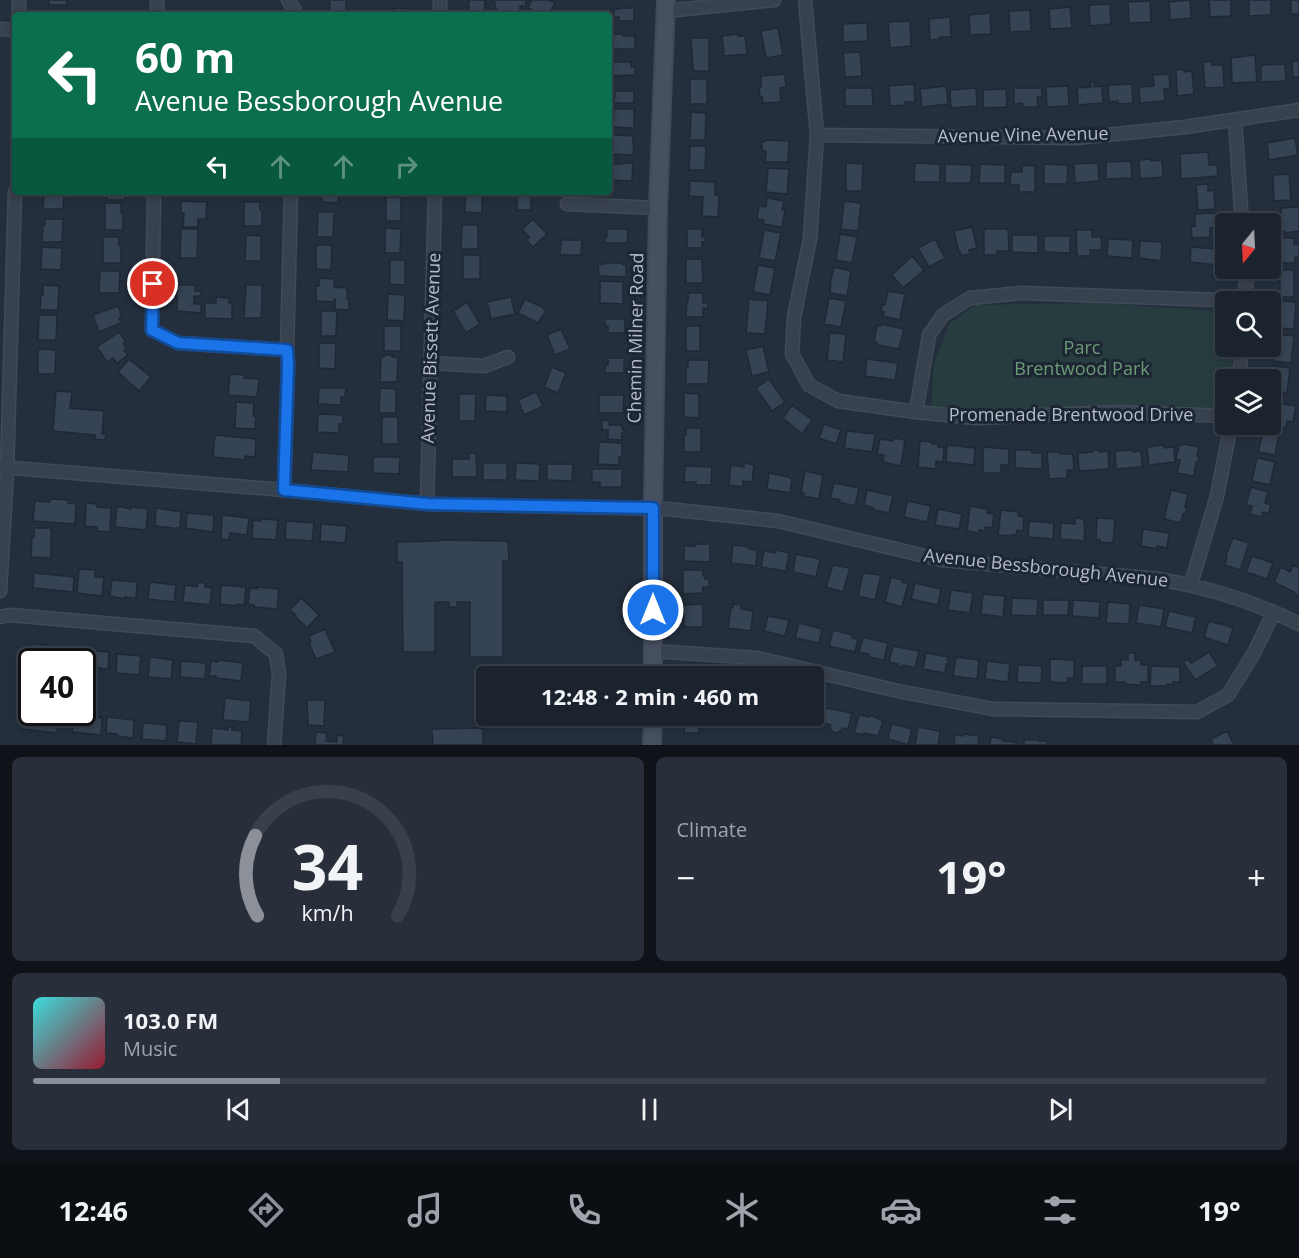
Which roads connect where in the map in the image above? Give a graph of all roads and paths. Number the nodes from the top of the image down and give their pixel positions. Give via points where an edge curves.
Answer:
1 (774, 0) edge
2 (805, 0) edge
3 (666, 6) edge
4 (1299, 110) edge
5 (1235, 120) junction
6 (817, 135) junction
7 (15, 195) edge
8 (154, 195) edge
9 (291, 195) edge
10 (435, 195) edge
11 (567, 204) dead end
12 (658, 208) junction
13 (1241, 213) edge
14 (1215, 300) edge
15 (287, 350) junction
16 (508, 357) dead end
17 (430, 363) junction
18 (916, 412) junction
19 (1215, 416) edge
20 (1229, 435) edge
21 (3, 468) edge
22 (284, 490) junction
23 (428, 504) junction
24 (653, 508) junction
25 (1191, 584) junction
26 (0, 591) edge
27 (1274, 612) junction
28 (0, 617) edge
29 (1299, 624) edge
30 (653, 651) junction
31 (653, 666) edge
32 (652, 726) edge
33 (274, 745) edge
34 (652, 745) edge

1 - 3 street
2 - 6 street, Promenade Brentwood Drive
3 - 12 street, Chemin Milner Road
4 - 5 street, Avenue Vine Avenue
5 - 6 street, Avenue Vine Avenue via 1076,138
5 - 13 street
6 - 18 street, Promenade Brentwood Drive via 810,239 794,318 792,354 809,385 838,401
7 - 21 street
8 - 15 street via 152,330 178,343
9 - 15 street
10 - 17 street, Avenue Bissett Avenue
11 - 12 street
12 - 24 street, Chemin Milner Road
14 - 18 street via 1021,293 970,298 943,315 929,335
15 - 22 street
16 - 17 street via 484,366
17 - 23 street, Avenue Bissett Avenue
18 - 19 street, Promenade Brentwood Drive via 976,418 1119,412
20 - 25 street via 1217,496
21 - 22 street, Avenue Bessborough Avenue
21 - 26 street
22 - 23 street, Avenue Bessborough Avenue
23 - 24 street, Avenue Bessborough Avenue
24 - 25 street, Avenue Bessborough Avenue via 778,521 942,560
24 - 30 street, Chemin Milner Road
25 - 27 street, Avenue Bessborough Avenue
27 - 29 street, Avenue Bessborough Avenue
27 - 30 street via 1228,695 1197,712 993,709 757,658
28 - 33 street via 254,636 276,654 279,675
30 - 31 street, Chemin Milner Road
32 - 34 street

